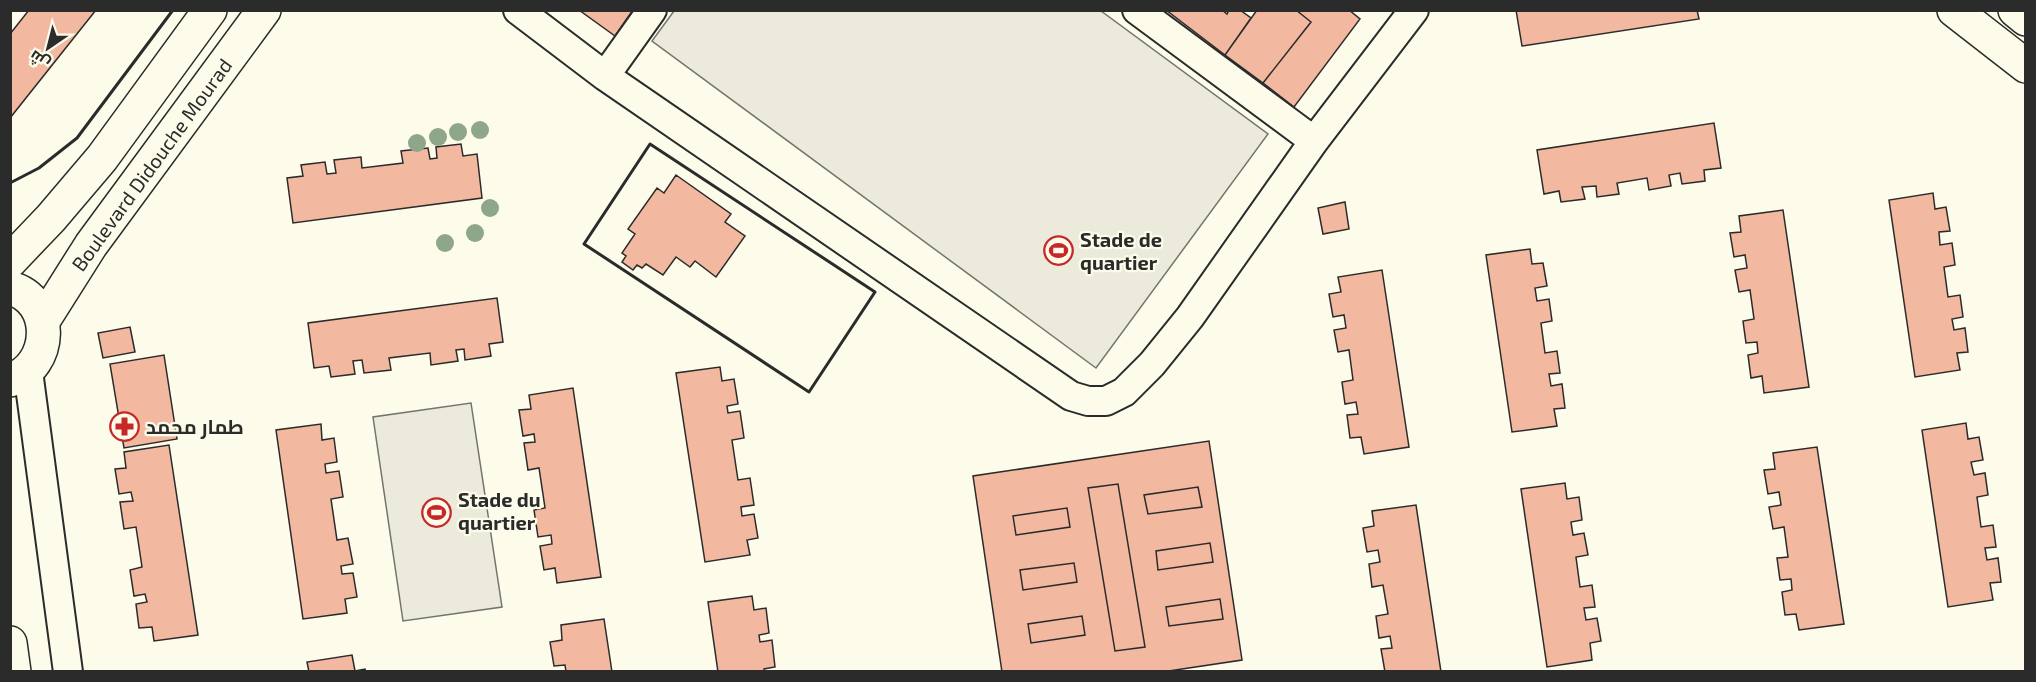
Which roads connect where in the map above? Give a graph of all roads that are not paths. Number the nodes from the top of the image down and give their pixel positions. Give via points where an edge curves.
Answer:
1 (210, 10) edge
2 (264, 10) edge
3 (518, 10) edge
4 (652, 10) edge
5 (1137, 10) edge
6 (1414, 10) edge
7 (1954, 10) edge
8 (2015, 10) edge
9 (2025, 19) edge
10 (2025, 66) edge
11 (605, 76) junction
12 (1314, 141) junction
13 (82, 181) junction
14 (10, 226) edge
15 (10, 261) edge
16 (10, 288) edge
17 (43, 321) junction
18 (19, 375) edge
19 (10, 643) edge
20 (14, 672) edge
21 (68, 672) edge

1 - 13 main road
2 - 17 main road, Boulevard Didouche Mourad via 91,245
3 - 11 street
4 - 11 street
5 - 12 street
6 - 12 street
7 - 10 main road
8 - 9 main road
11 - 12 street via 1071,396 1088,401 1106,400 1124,392 1152,364 1190,317
13 - 14 main road
13 - 15 main road
16 - 17 main road via 27,297
17 - 18 main road via 45,335 37,361
18 - 21 street
19 - 20 main road

